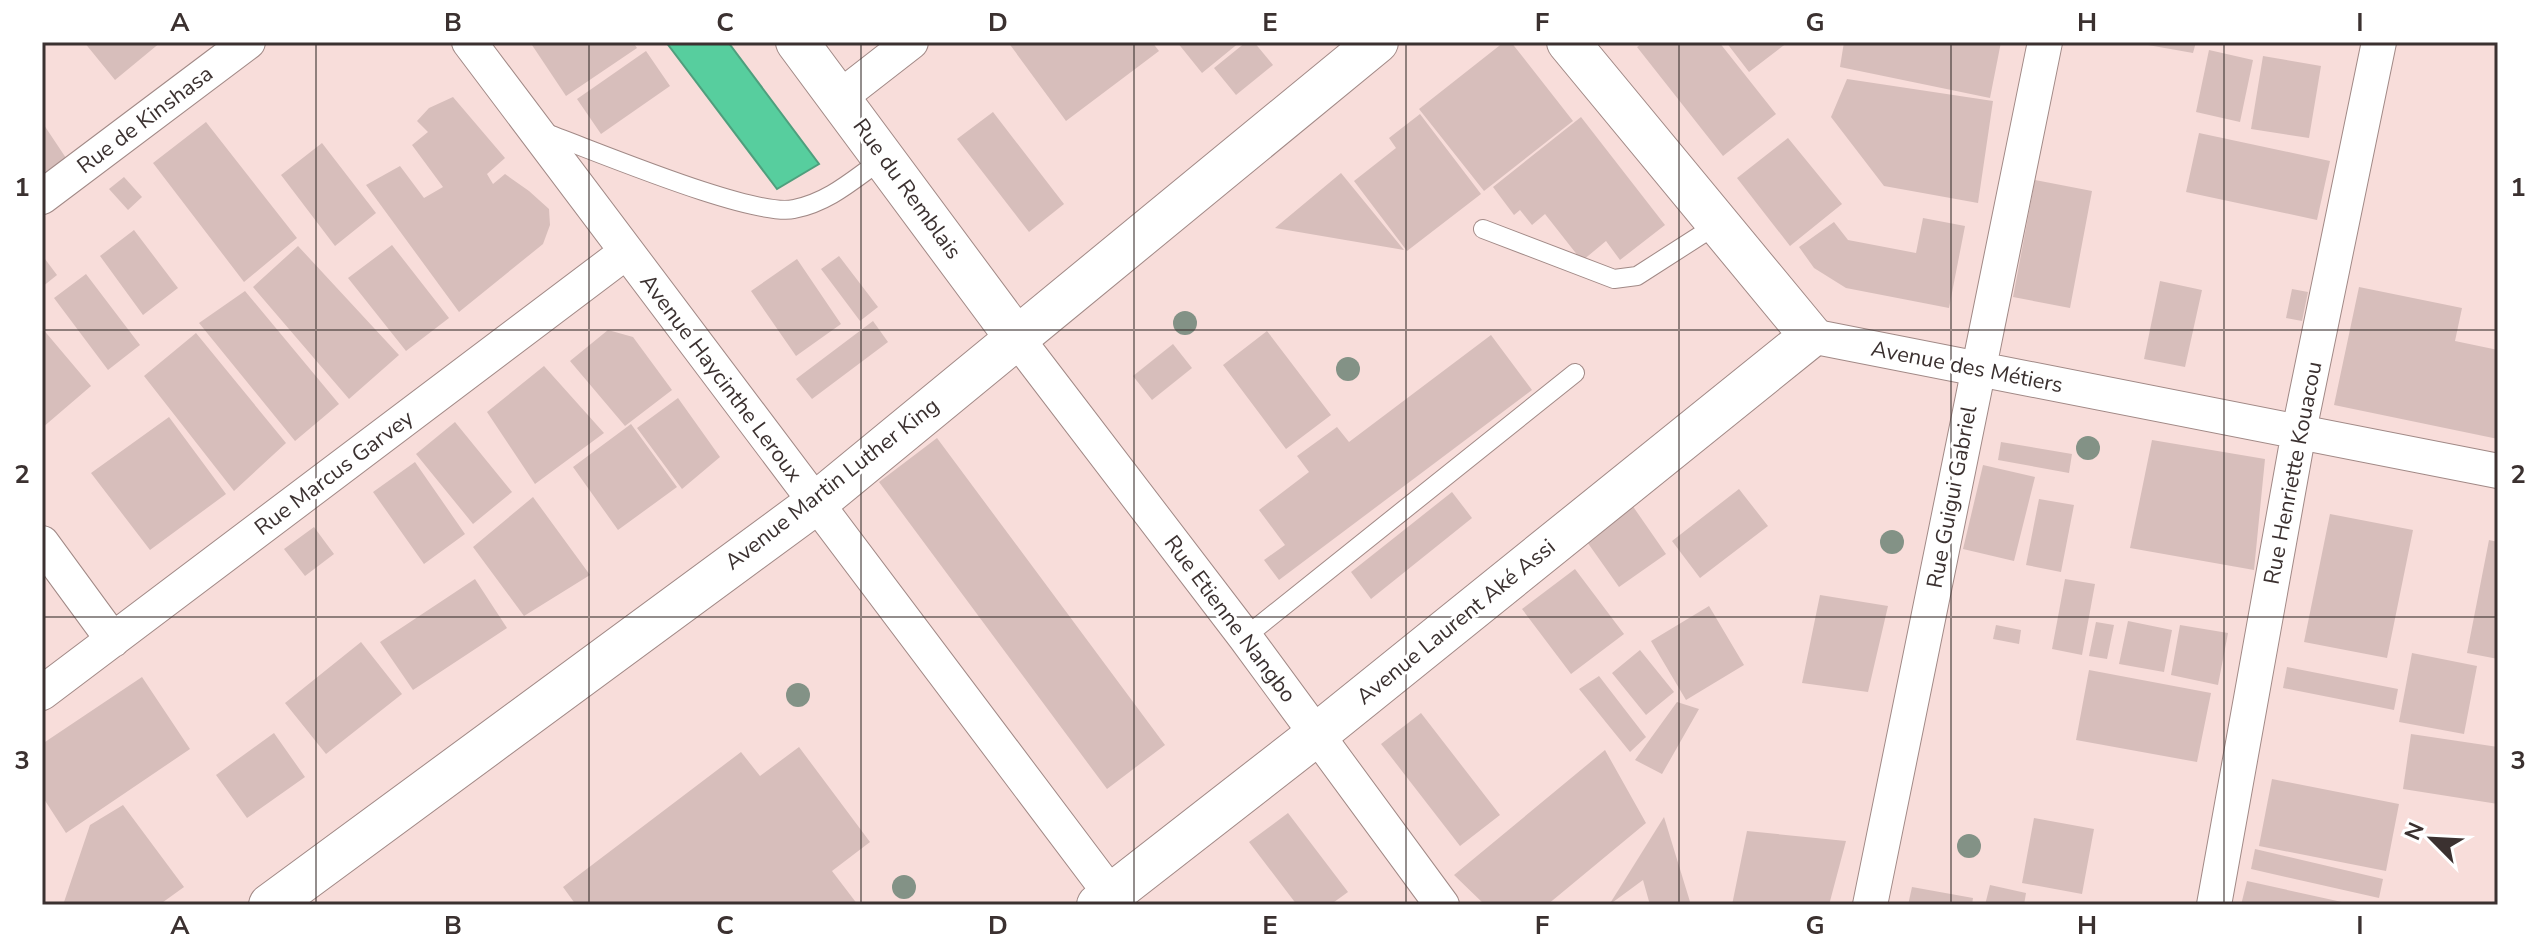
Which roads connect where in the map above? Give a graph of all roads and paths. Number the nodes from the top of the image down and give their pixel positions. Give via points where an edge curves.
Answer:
1 (248, 42) edge
2 (469, 42) edge
3 (797, 42) edge
4 (911, 42) edge
5 (1377, 42) edge
6 (1568, 42) edge
7 (2045, 42) edge
8 (2379, 42) edge
9 (839, 98) junction
10 (533, 128) junction
11 (884, 158) junction
12 (42, 197) edge
13 (1718, 224) junction
14 (1483, 229) dead end
15 (625, 253) junction
16 (1015, 336) junction
17 (1811, 336) junction
18 (1978, 369) junction
19 (1575, 373) dead end
20 (2299, 431) junction
21 (2498, 471) edge
22 (816, 503) junction
23 (42, 543) edge
24 (1245, 637) junction
25 (113, 640) junction
26 (42, 693) edge
27 (1316, 735) junction
28 (1109, 902) edge
29 (270, 905) edge
30 (1442, 905) edge
31 (1870, 905) edge
32 (2214, 905) edge

1 - 12 street, Rue de Kinshasa
2 - 10 street, Avenue Haycinthe Leroux
3 - 9 street, Rue du Remblais
4 - 9 street
5 - 16 street, Avenue Martin Luther King
6 - 13 street
7 - 18 street, Rue Guigui Gabriel
8 - 20 street, Rue Henriette Kouacou
9 - 11 street, Rue du Remblais
10 - 11 lane via 741,203 791,210 828,199
10 - 15 street, Avenue Haycinthe Leroux
11 - 16 street, Rue du Remblais
13 - 14 lane via 1637,276 1614,279
13 - 17 street
15 - 22 street, Avenue Haycinthe Leroux
15 - 25 street, Rue Marcus Garvey
16 - 22 street, Avenue Martin Luther King
16 - 24 street, Rue Etienne Nangbo
17 - 18 street, Avenue des Métiers
17 - 27 street, Avenue Laurent Aké Assi
18 - 20 street, Avenue des Métiers
18 - 31 street, Rue Guigui Gabriel
19 - 24 lane
20 - 21 street, Avenue des Métiers
20 - 32 street, Rue Henriette Kouacou
22 - 28 street, Avenue Haycinthe Leroux
22 - 29 street, Avenue Martin Luther King
23 - 25 street
24 - 27 street, Rue Etienne Nangbo
25 - 26 street, Rue Marcus Garvey
27 - 28 street, Avenue Laurent Aké Assi
27 - 30 street, Rue Etienne Nangbo

